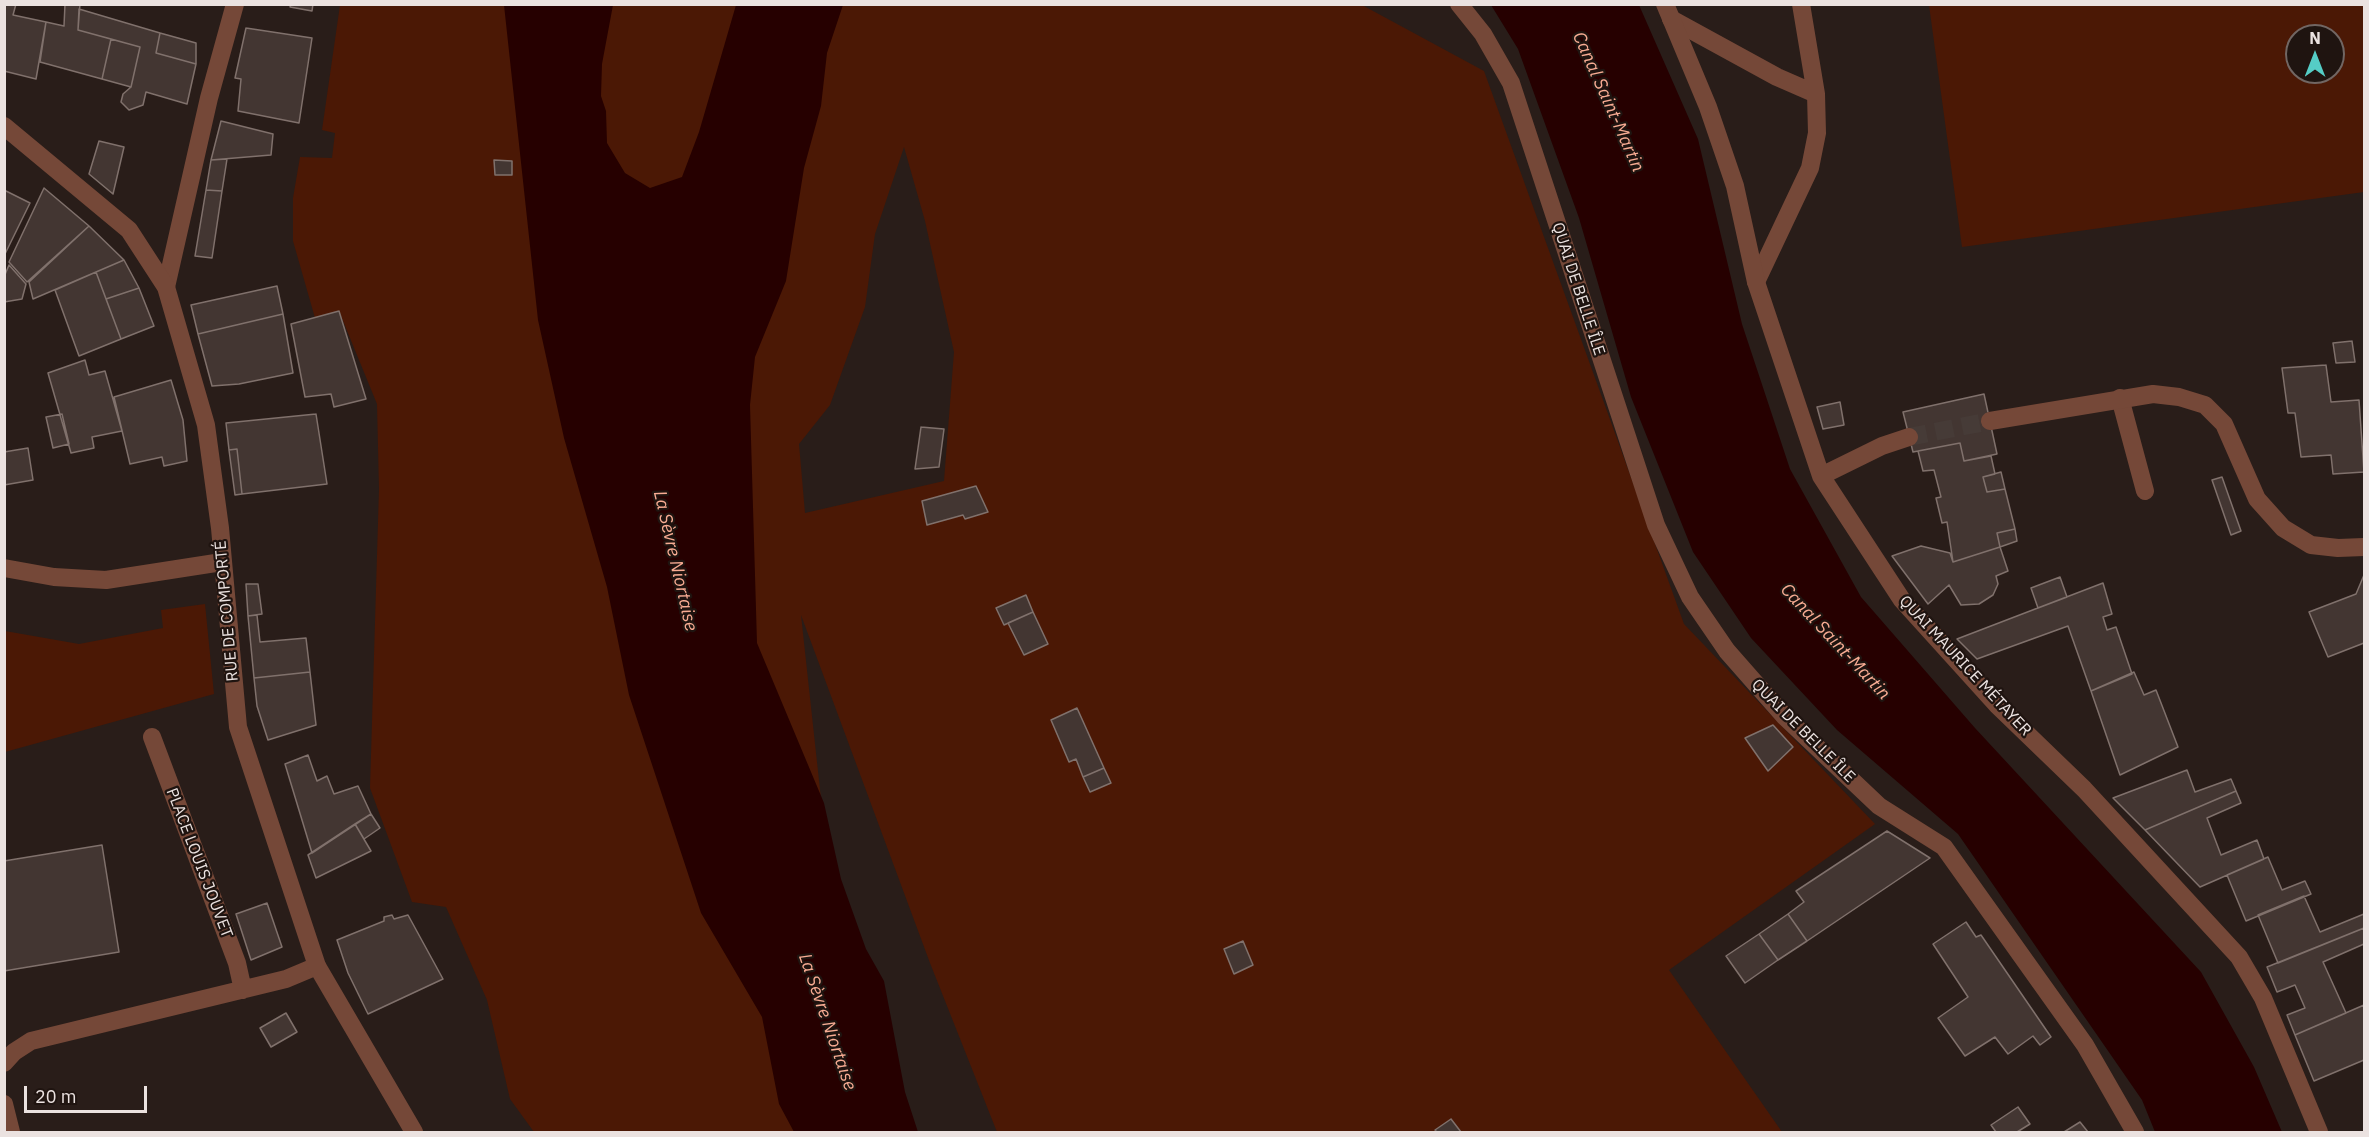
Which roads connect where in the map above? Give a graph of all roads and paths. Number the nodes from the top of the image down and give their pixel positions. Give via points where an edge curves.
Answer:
1 (236, 4) edge
2 (1459, 4) edge
3 (1801, 4) edge
4 (1668, 12) edge
5 (1816, 94) junction
6 (4, 126) edge
7 (1756, 282) junction
8 (166, 287) junction
9 (2120, 398) junction
10 (1990, 421) tunnel mouth
11 (1910, 437) tunnel mouth
12 (1821, 476) junction
13 (2145, 490) dead end
14 (2364, 547) edge
15 (222, 562) junction
16 (4, 568) edge
17 (152, 737) dead end
18 (317, 966) junction
19 (243, 990) junction
20 (4, 1063) edge
21 (4, 1104) edge
22 (11, 1132) edge
23 (414, 1132) edge
24 (2135, 1132) edge
25 (2319, 1132) edge

1 - 8 street via 209,98
2 - 24 street, QUAI DE BELLE ÎLE via 1483,34 1511,83 1656,525 1690,597 1727,651 1785,717 1879,806 1944,847 2085,1045
3 - 5 street
4 - 5 street via 1777,77
4 - 7 street, QUAI MAURICE MÉTAYER via 1708,107 1735,186
5 - 7 street via 1817,133 1810,168
6 - 8 street, RUE DE COMPORTÉ via 129,230
7 - 12 street, QUAI MAURICE MÉTAYER
8 - 15 street, RUE DE COMPORTÉ via 206,425
9 - 10 street
9 - 13 street
9 - 14 street via 2153,394 2205,405 2224,424 2258,499 2283,528 2311,545
11 - 12 street
12 - 25 street, QUAI MAURICE MÉTAYER via 1902,600 1997,705 2182,892 2239,957 2263,998
15 - 16 street via 106,580 54,577
15 - 18 street, RUE DE COMPORTÉ via 238,728
17 - 19 street, PLACE LOUIS JOUVET via 237,963
18 - 19 street
18 - 23 street, RUE DE COMPORTÉ
19 - 20 street via 31,1041
21 - 22 street

